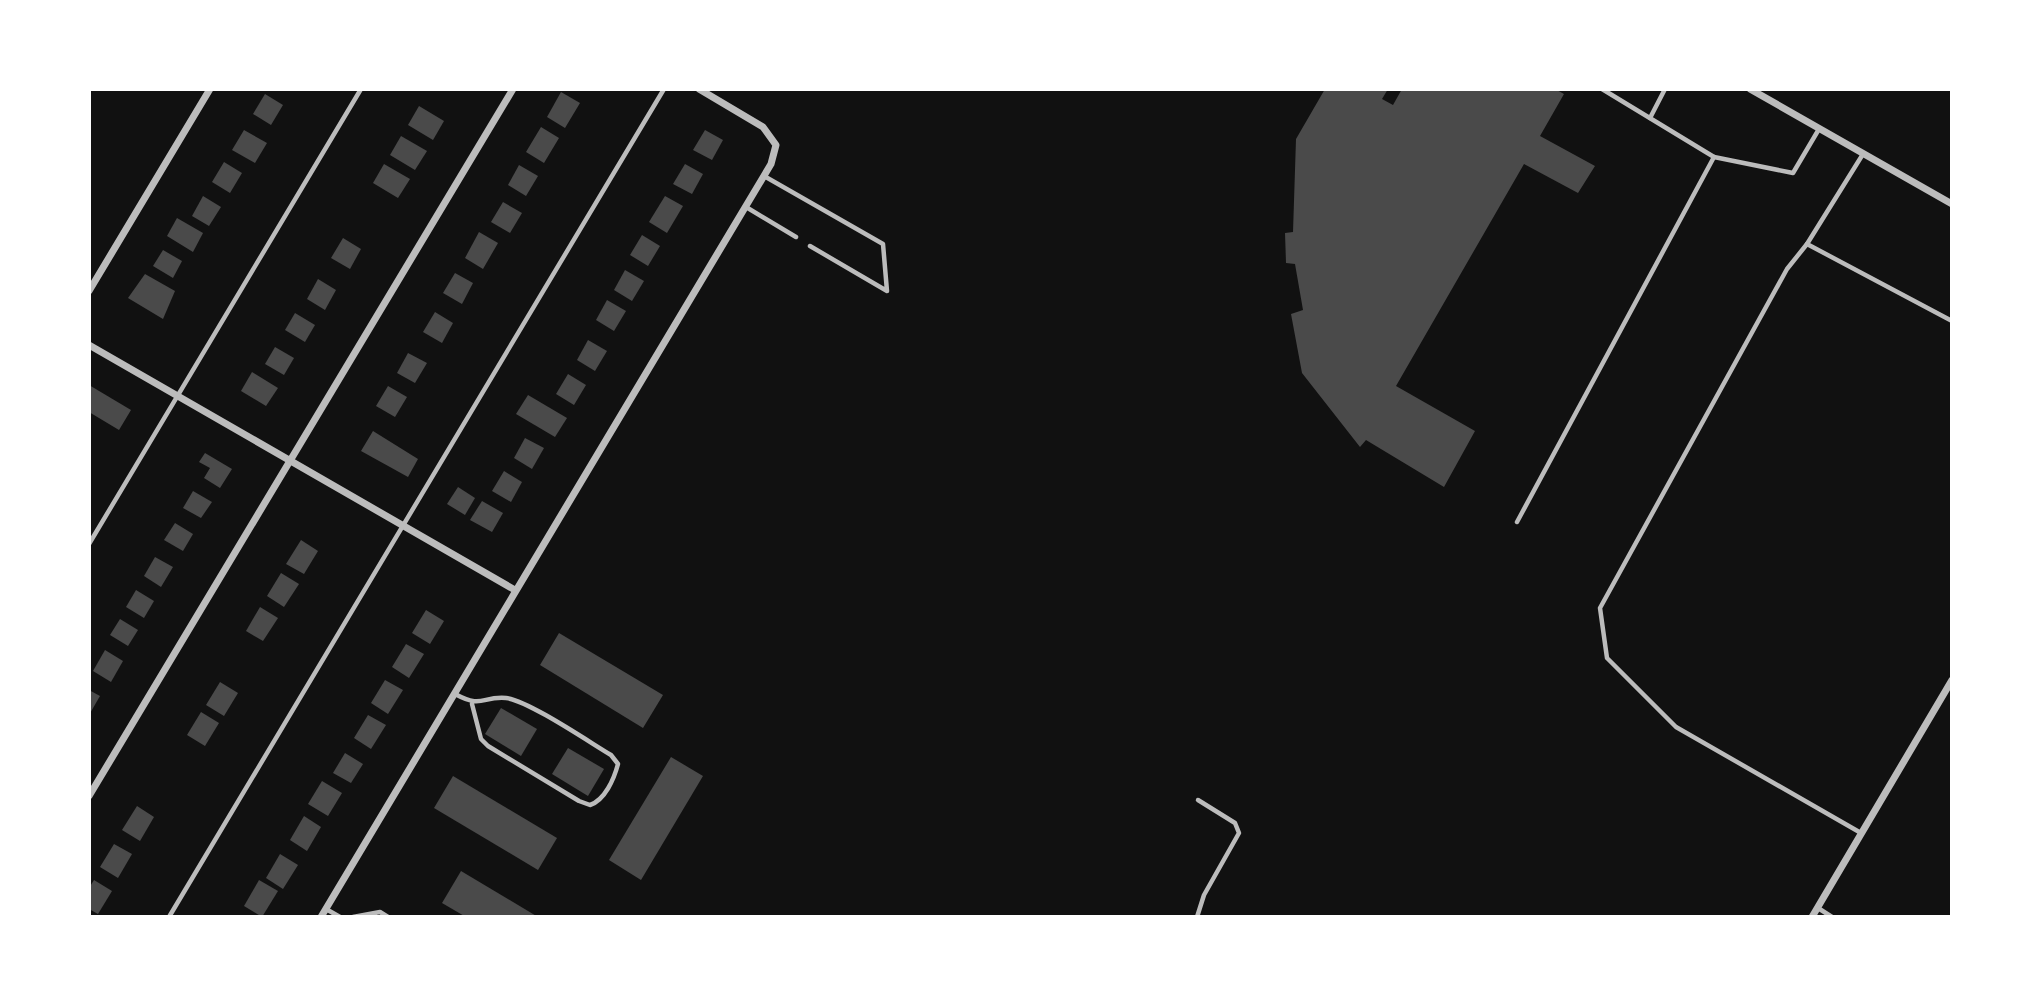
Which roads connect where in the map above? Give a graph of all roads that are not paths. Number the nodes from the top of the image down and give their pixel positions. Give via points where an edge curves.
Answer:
1 (210, 89) edge
2 (361, 89) edge
3 (513, 89) edge
4 (664, 89) edge
5 (699, 89) edge
6 (1602, 89) edge
7 (1665, 89) edge
8 (1750, 89) edge
9 (1650, 118) junction
10 (1819, 129) junction
11 (1863, 153) junction
12 (1714, 157) junction
13 (764, 176) junction
14 (1952, 204) edge
15 (746, 207) junction
16 (796, 237) dead end
17 (1807, 244) junction
18 (810, 246) dead end
19 (89, 291) edge
20 (1952, 321) edge
21 (89, 345) edge
22 (178, 395) junction
23 (290, 459) junction
24 (1517, 522) dead end
25 (404, 526) junction
26 (89, 544) edge
27 (515, 590) junction
28 (1952, 680) edge
29 (454, 694) junction
30 (472, 704) junction
31 (89, 796) edge
32 (1198, 800) dead end
33 (1861, 833) junction
34 (326, 908) junction
35 (1818, 908) junction
36 (169, 917) edge
37 (321, 917) edge
38 (340, 917) edge
39 (353, 917) edge
40 (388, 917) edge
41 (1198, 917) edge
42 (1812, 917) edge
43 (1832, 917) edge

1 - 19 street
2 - 22 lane
3 - 23 street
4 - 25 lane
5 - 13 street via 763,127 776,145
6 - 9 lane
7 - 9 lane
8 - 10 street
9 - 12 lane
10 - 11 street
10 - 12 lane via 1793,173
11 - 14 street
11 - 17 lane
12 - 24 lane
13 - 15 street
13 - 18 lane via 883,244 887,290
15 - 16 lane
15 - 27 street
17 - 20 lane
17 - 33 lane via 1787,269 1600,608 1607,658 1676,727
21 - 22 street
22 - 23 street
22 - 26 lane
23 - 25 street
23 - 31 street
25 - 27 street
25 - 36 lane
27 - 29 street
28 - 33 street
29 - 30 lane
29 - 34 street
30 - 30 lane via 506,698 611,755 618,764 614,777 598,802 590,805 488,746 481,739
32 - 41 lane via 1236,823 1239,833 1204,895
33 - 35 street
34 - 37 street
34 - 38 lane
35 - 42 street
35 - 43 lane
39 - 40 lane via 380,912

